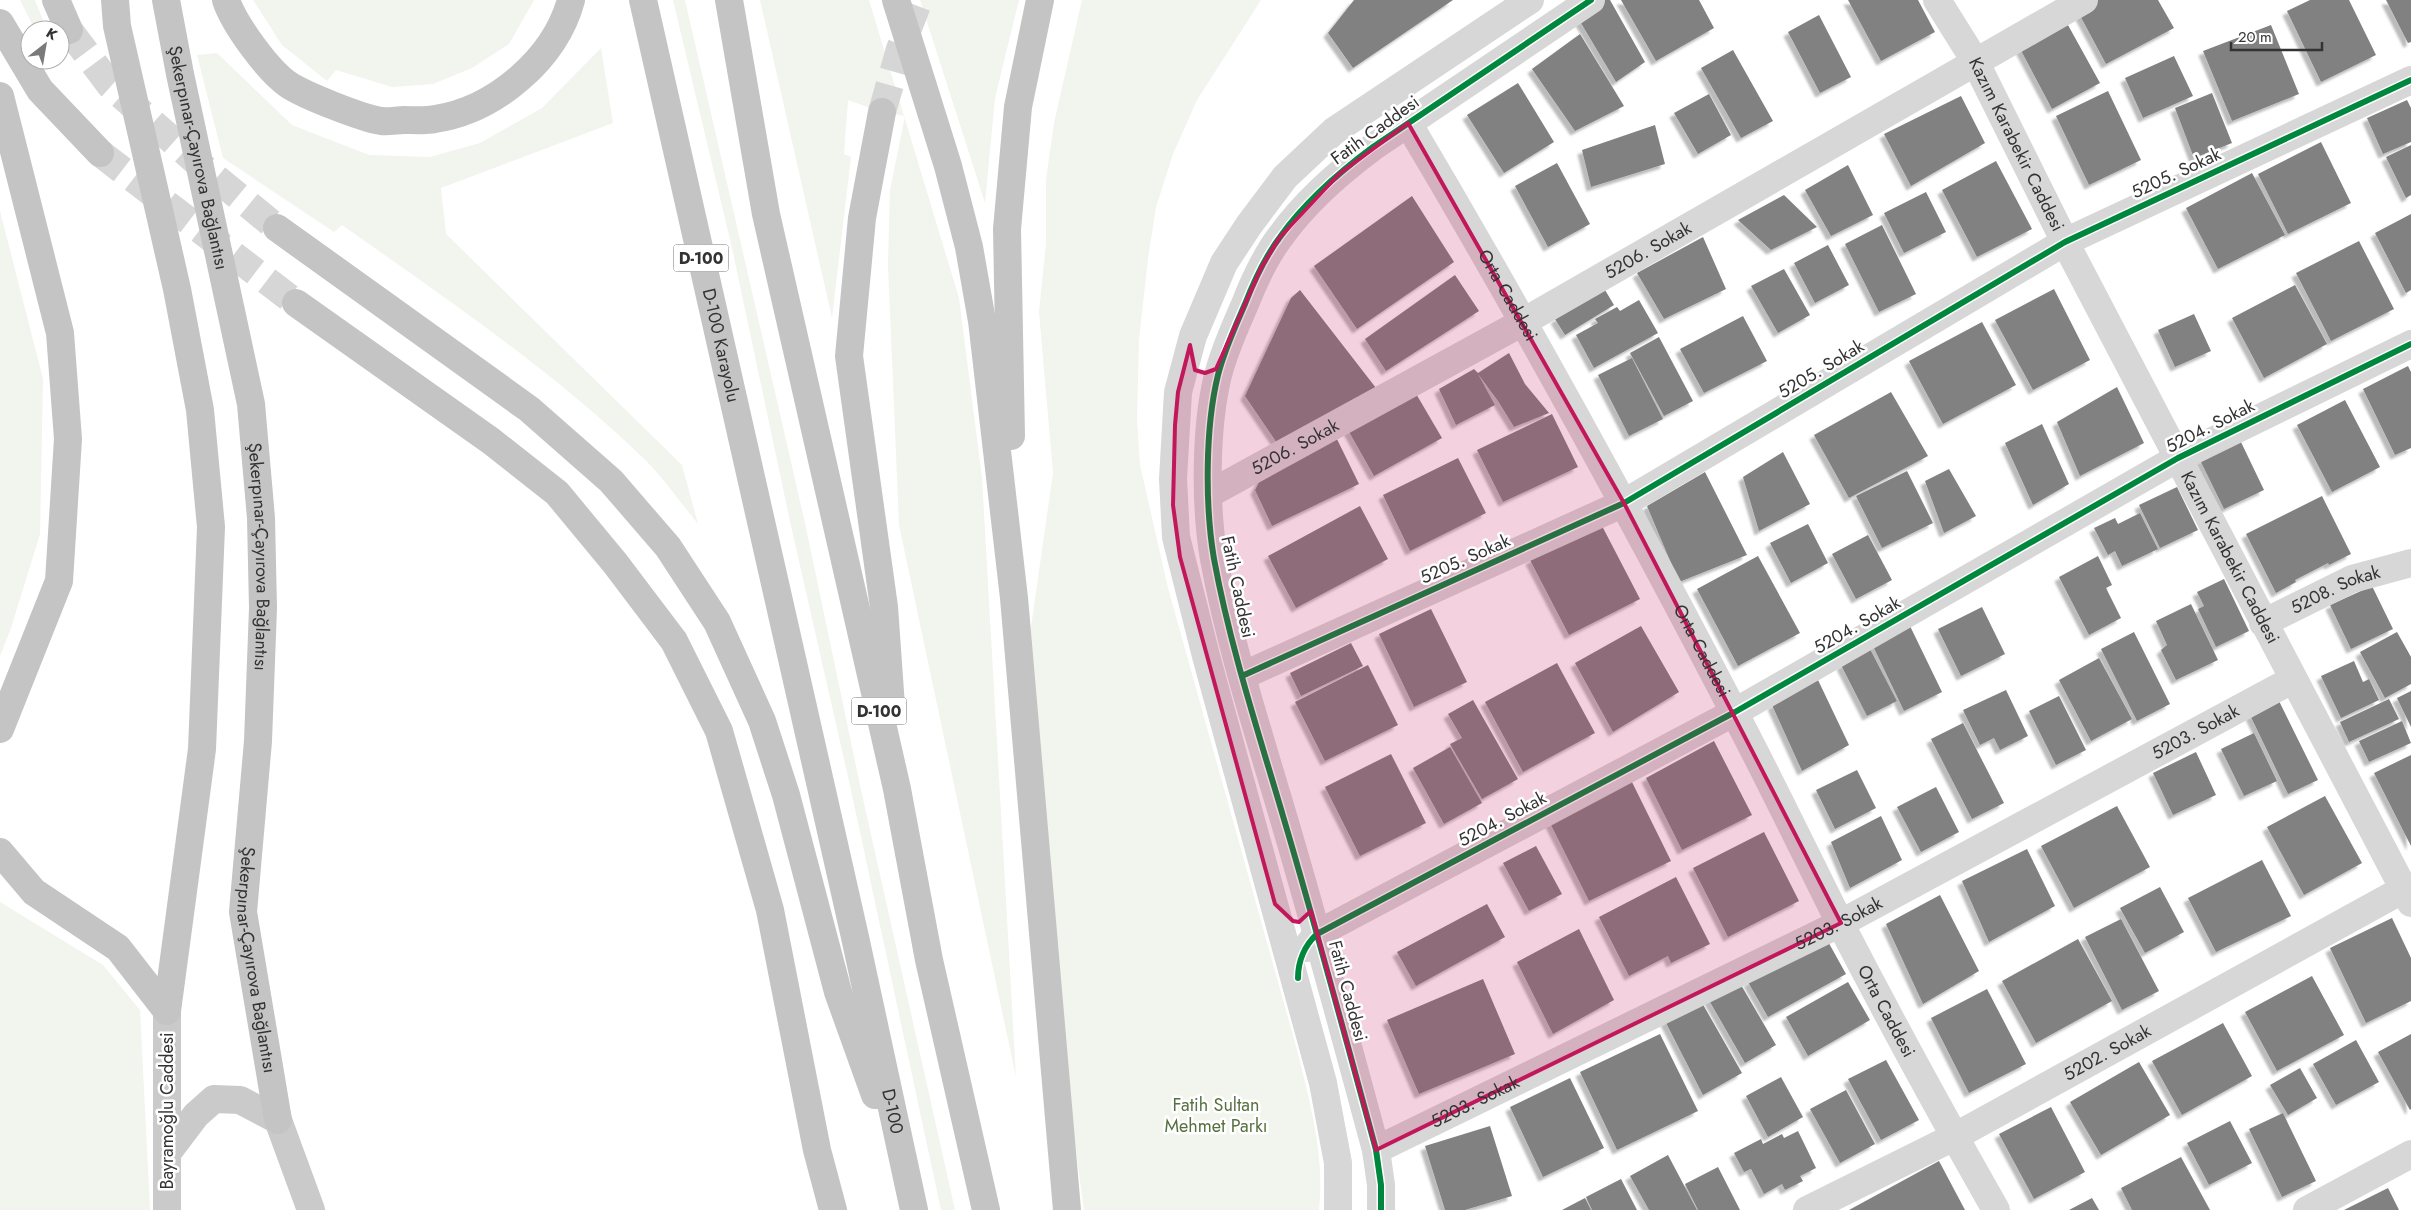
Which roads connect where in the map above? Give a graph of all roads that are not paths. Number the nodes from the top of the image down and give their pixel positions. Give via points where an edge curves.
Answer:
1 (56, 0) edge
2 (115, 0) edge
3 (166, 0) edge
4 (226, 0) edge
5 (571, 0) edge
6 (643, 0) edge
7 (717, 0) edge
8 (729, 0) edge
9 (896, 0) edge
10 (1040, 0) edge
11 (1530, 0) edge
12 (1591, 0) edge
13 (1938, 0) edge
14 (2084, 0) edge
15 (65, 20) tunnel mouth
16 (0, 23) edge
17 (1975, 61) junction
18 (2411, 80) edge
19 (0, 96) edge
20 (882, 112) tunnel mouth
21 (1408, 123) junction
22 (100, 153) tunnel mouth
23 (766, 214) junction
24 (277, 228) tunnel mouth
25 (2065, 242) junction
26 (296, 303) tunnel mouth
27 (1523, 322) junction
28 (2411, 344) edge
29 (1190, 345) junction
30 (1224, 357) junction
31 (1175, 425) junction
32 (1210, 429) junction
33 (2178, 458) junction
34 (1209, 494) junction
35 (1624, 503) junction
36 (759, 515) joint
37 (2411, 563) edge
38 (1014, 598) junction
39 (2263, 624) junction
40 (1242, 676) junction
41 (2292, 680) junction
42 (1735, 712) junction
43 (0, 729) edge
44 (897, 789) junction
45 (0, 852) edge
46 (1306, 894) junction
47 (2407, 896) edge
48 (1275, 904) junction
49 (1841, 924) junction
50 (1317, 934) junction
51 (1331, 982) junction
52 (1298, 983) junction
53 (167, 1011) junction
54 (278, 1120) junction
55 (1060, 1132) junction
56 (1954, 1136) junction
57 (1376, 1150) junction
58 (168, 1152) junction
59 (2411, 1154) edge
60 (903, 1159) junction
61 (167, 1210) edge
62 (311, 1210) edge
63 (833, 1210) edge
64 (914, 1210) edge
65 (986, 1210) edge
66 (1067, 1210) edge
67 (1078, 1210) edge
68 (1338, 1210) edge
69 (1381, 1210) edge
70 (1808, 1210) edge
71 (1996, 1210) edge
72 (2307, 1210) edge

1 - 15 highway
2 - 53 highway via 117,26 200,410 211,527 202,749
3 - 54 highway, Şekerpınar-Çayırova Bağlantısı via 252,404 261,518 263,608 258,740 243,912
4 - 5 highway via 255,50 288,84 339,107 381,121 435,119 478,106 521,78 544,52 567,15
6 - 36 highway, D-100 Karayolu / D-100
7 - 23 highway, D-100
8 - 23 highway
9 - 38 highway via 948,166 969,247 982,321
10 - 38 highway via 1018,107 1007,229
11 - 29 street via 1334,131 1302,160 1266,200 1236,243 1205,305
12 - 21 street, Fatih Caddesi
13 - 17 street, Kazım Karabekir Caddesi
14 - 17 street, 5206. Sokak
16 - 22 highway via 40,90
17 - 25 street, Kazım Karabekir Caddesi
17 - 27 street, 5206. Sokak
18 - 25 street, 5205. Sokak
19 - 43 highway via 60,333 68,439 59,581
20 - 44 highway via 862,218 849,356 884,606
21 - 27 street, Orta Caddesi
21 - 30 street, Fatih Caddesi via 1339,174 1305,206 1279,238 1261,268
23 - 44 highway, D-100
24 - 60 highway via 529,409 611,480 668,547 717,622 762,721 786,795 838,992 868,1079
25 - 33 street, Kazım Karabekir Caddesi
25 - 35 street, 5205. Sokak
26 - 63 highway via 491,441 557,493 674,641 719,731 770,910 817,1150
27 - 34 street, 5206. Sokak
27 - 35 street, Orta Caddesi
28 - 33 street, 5204. Sokak
29 - 30 street via 1192,364 1200,373 1211,373
29 - 31 street via 1178,392
30 - 32 street, Fatih Caddesi via 1213,400
31 - 32 street via 1186,400 1198,392 1206,402
31 - 48 street via 1173,505 1180,557
32 - 34 street, Fatih Caddesi
33 - 39 street, Kazım Karabekir Caddesi
33 - 42 street, 5204. Sokak
34 - 40 street, Fatih Caddesi via 1214,557
35 - 40 street, 5205. Sokak
35 - 42 street, Orta Caddesi
36 - 60 highway, D-100 / D-100
37 - 39 street, 5208. Sokak via 2352,580
38 - 55 highway
39 - 41 street, Kazım Karabekir Caddesi
40 - 46 street, Fatih Caddesi
41 - 47 street, Kazım Karabekir Caddesi
41 - 49 street, 5203. Sokak
42 - 49 street, Orta Caddesi
42 - 50 street, 5204. Sokak
44 - 65 highway, D-100 via 929,960
45 - 53 highway via 34,892 118,948
46 - 48 street via 1304,917 1298,922
46 - 50 street, Fatih Caddesi
47 - 56 street, 5202. Sokak
48 - 50 street via 1294,925 1305,932
48 - 52 street
49 - 56 street, Orta Caddesi
49 - 57 street, 5203. Sokak
50 - 51 street, Fatih Caddesi
50 - 52 street via 1305,950 1298,968
51 - 52 street via 1314,962 1308,962
51 - 57 street, Fatih Caddesi
52 - 68 street via 1334,1138 1338,1163
53 - 58 main road, Bayramoğlu Caddesi
54 - 58 main road via 240,1100 214,1099 196,1115
54 - 62 main road
55 - 66 highway
55 - 67 highway
56 - 70 street, 5202. Sokak
56 - 71 street, Orta Caddesi
57 - 69 street, Fatih Caddesi
58 - 61 main road, Bayramoğlu Caddesi
59 - 72 street
60 - 64 highway, D-100 / D-100

